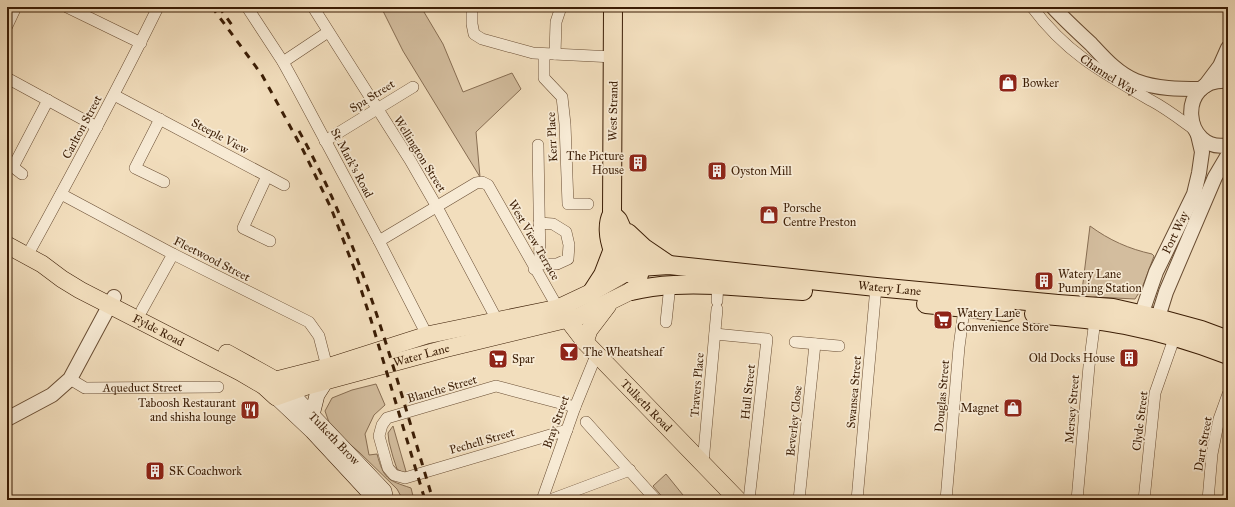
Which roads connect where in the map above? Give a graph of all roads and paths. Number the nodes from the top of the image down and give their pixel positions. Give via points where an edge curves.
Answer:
1 (16, 7) edge
2 (67, 7) edge
3 (158, 7) edge
4 (247, 7) edge
5 (313, 7) edge
6 (472, 7) edge
7 (561, 7) edge
8 (613, 7) edge
9 (1032, 7) edge
10 (1053, 7) edge
11 (7, 26) edge
12 (328, 32) junction
13 (141, 43) junction
14 (1228, 48) edge
15 (544, 54) junction
16 (555, 54) junction
17 (614, 57) junction
18 (283, 62) junction
19 (7, 78) edge
20 (1228, 81) edge
21 (413, 86) dead end
22 (1203, 88) junction
23 (114, 95) junction
24 (48, 100) junction
25 (377, 109) junction
26 (160, 119) junction
27 (97, 127) junction
28 (1197, 132) junction
29 (325, 141) junction
30 (538, 145) dead end
31 (1228, 145) edge
32 (1228, 155) edge
33 (22, 174) dead end
34 (267, 176) junction
35 (164, 182) dead end
36 (284, 185) dead end
37 (61, 194) junction
38 (588, 204) dead end
39 (437, 207) junction
40 (612, 214) junction
41 (539, 223) junction
42 (622, 231) junction
43 (270, 241) dead end
44 (379, 241) junction
45 (7, 245) edge
46 (613, 249) junction
47 (172, 254) junction
48 (34, 260) junction
49 (669, 265) junction
50 (538, 266) junction
51 (634, 276) junction
52 (670, 284) junction
53 (696, 284) junction
54 (592, 292) junction
55 (717, 292) junction
56 (876, 292) junction
57 (612, 300) junction
58 (112, 301) junction
59 (965, 301) junction
60 (142, 310) junction
61 (563, 313) junction
62 (497, 320) junction
63 (1095, 320) junction
64 (666, 322) dead end
65 (1147, 323) junction
66 (545, 324) junction
67 (1176, 330) junction
68 (715, 334) junction
69 (426, 335) junction
70 (1228, 340) edge
71 (585, 342) junction
72 (795, 342) dead end
73 (815, 344) junction
74 (839, 346) dead end
75 (597, 354) junction
76 (1228, 355) edge
77 (327, 374) junction
78 (70, 379) junction
79 (218, 387) dead end
80 (276, 389) junction
81 (1228, 394) edge
82 (575, 407) junction
83 (312, 415) junction
84 (7, 418) edge
85 (586, 422) dead end
86 (567, 430) junction
87 (703, 463) junction
88 (630, 470) junction
89 (405, 478) joint
90 (376, 500) edge
91 (386, 500) edge
92 (542, 500) edge
93 (550, 500) edge
94 (656, 500) edge
95 (738, 500) edge
96 (749, 500) edge
97 (799, 500) edge
98 (857, 500) edge
99 (946, 500) edge
100 (1077, 500) edge
101 (1144, 500) edge
102 (1208, 500) edge

1 - 11 street
2 - 13 street
3 - 13 street, Carlton Street
4 - 18 street, St Mark's Road
5 - 12 street, Wellington Street
6 - 15 street via 472,24 474,34 478,37 531,53
7 - 16 street via 556,22
8 - 17 highway, West Strand
9 - 28 street, Channel Way via 1061,41 1088,63
10 - 22 street, Channel Way via 1113,66 1135,80 1171,89
12 - 18 street
12 - 25 street, Wellington Street
13 - 23 street, Carlton Street
14 - 22 street via 1220,66
15 - 16 street
15 - 38 street, Kerr Place via 544,78 562,97 568,204
16 - 17 street
17 - 40 highway, West Strand
18 - 29 street, St Mark's Road
19 - 24 street
20 - 22 street, Channel Way via 1210,83
21 - 25 street, Spa Street
22 - 28 street, Port Way via 1194,98 1191,107 1190,116
23 - 26 street, Steeple View
23 - 27 street, Carlton Street
24 - 27 street
24 - 33 street via 13,167
25 - 29 street, Spa Street
25 - 39 street, Wellington Street
26 - 34 street, Steeple View
26 - 35 street via 135,168
27 - 37 street, Carlton Street
28 - 31 street via 1207,142
28 - 65 street, Port Way via 1202,152 1200,173 1194,194 1156,272
29 - 44 street, St Mark's Road
30 - 41 street
32 - 65 street, Port Way via 1215,177 1166,292
34 - 36 street, Steeple View
34 - 43 street via 243,228
37 - 47 street, Fleetwood Street
37 - 48 street, Carlton Street
39 - 44 street
39 - 50 street, West View Terrace via 476,183 488,185
39 - 62 street, Wellington Street
40 - 42 highway via 618,220
40 - 46 highway, West Strand via 608,221 609,241
41 - 50 street
41 - 50 street via 553,224 566,232 569,245 568,258 557,264
42 - 49 highway via 631,234 644,248
42 - 51 highway
44 - 69 street, St Mark's Road
45 - 48 main road, Fylde Road
46 - 51 highway, West Strand via 619,261
46 - 54 highway via 603,275
47 - 60 street
47 - 77 street, Fleetwood Street via 309,322 319,336
48 - 58 main road, Fylde Road via 62,279
49 - 51 highway, Watery Lane
49 - 55 highway, Watery Lane
50 - 61 street, West View Terrace
51 - 52 highway, Watery Lane via 651,286
51 - 53 highway via 681,276
51 - 54 main road, Watery Lane
51 - 57 main road, Watery Lane
52 - 53 highway, Watery Lane
52 - 64 street
53 - 55 highway, Watery Lane
54 - 61 main road, Watery Lane
55 - 56 highway, Watery Lane
55 - 68 street, Travers Place
56 - 59 highway, Watery Lane
56 - 98 street, Swansea Street
57 - 61 main road, Watery Lane via 580,316
57 - 71 main road via 592,325
58 - 60 main road, Fylde Road
58 - 78 street
58 - 80 main road, Fylde Road
59 - 63 highway, Watery Lane
59 - 65 highway, Watery Lane via 1113,308
59 - 99 street, Douglas Street
60 - 80 main road, Fylde Road via 243,361
61 - 62 main road, Water Lane
61 - 66 main road, Water Lane
61 - 71 main road, Tulketh Road
62 - 69 main road, Water Lane
63 - 65 highway, Watery Lane
63 - 100 street, Mersey Street
65 - 67 highway, Watery Lane
66 - 71 main road via 573,334
66 - 77 main road, Water Lane
67 - 70 highway, Watery Lane
67 - 76 highway, Watery Lane
67 - 101 street, Clyde Street via 1155,393
68 - 87 street, Travers Place
68 - 96 street, Hull Street via 767,339
69 - 77 main road, Water Lane
71 - 75 main road, Tulketh Road
72 - 73 street
73 - 74 street
73 - 97 street, Beverley Close
75 - 82 street, Bray Street
75 - 87 main road, Tulketh Road
77 - 80 main road, Water Lane
77 - 83 main road via 317,395
78 - 79 street, Aqueduct Street via 85,388
78 - 84 street via 52,395
80 - 83 main road, Tulketh Brow
80 - 90 main road, Tulketh Brow
81 - 102 street, Dart Street via 1219,419 1212,454
82 - 86 street, Bray Street
82 - 89 street, Blanche Street via 496,386 387,418 379,436 388,468 394,475
83 - 91 main road, Tulketh Brow via 384,491
85 - 88 street
86 - 89 street, Pechell Street
86 - 92 street, Bray Street
87 - 95 main road, Tulketh Road
88 - 93 street
88 - 94 street

